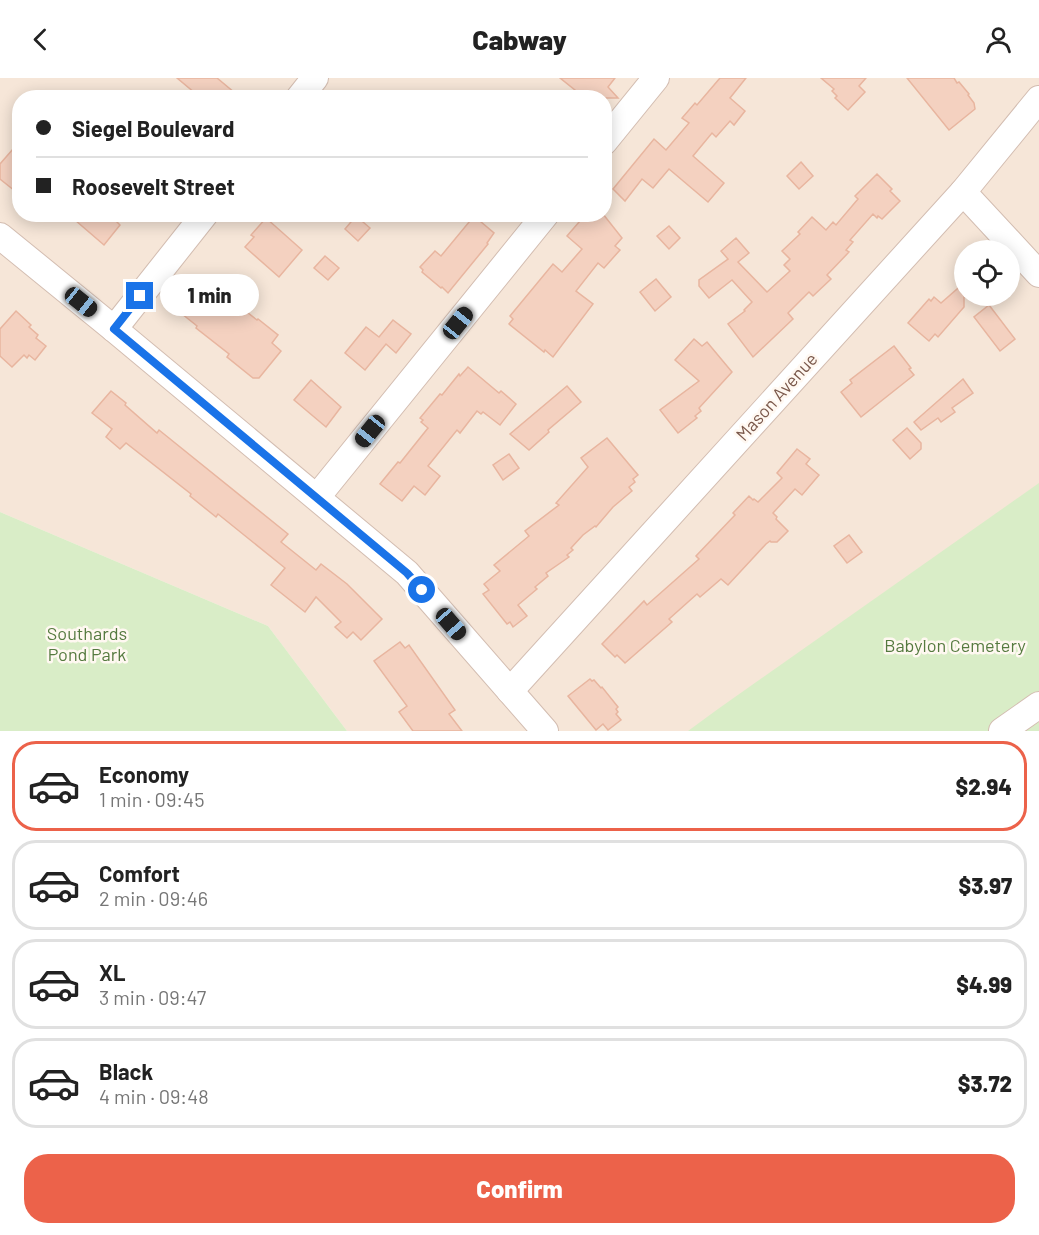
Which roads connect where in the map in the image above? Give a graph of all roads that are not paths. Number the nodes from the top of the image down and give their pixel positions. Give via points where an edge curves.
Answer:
1 (315, 78) edge
2 (656, 78) edge
3 (305, 90) edge
4 (1039, 99) edge
5 (612, 132) edge
6 (963, 192) junction
7 (199, 222) edge
8 (539, 222) edge
9 (0, 236) edge
10 (1039, 274) edge
11 (114, 329) junction
12 (316, 497) junction
13 (510, 691) junction
14 (1039, 705) edge
15 (545, 731) edge
16 (1002, 731) edge

1 - 3 street
2 - 5 street
4 - 6 street, Mason Avenue
6 - 10 street
6 - 13 street, Mason Avenue
7 - 11 street
8 - 12 street
9 - 11 street
11 - 12 street
12 - 13 street via 407,573
13 - 15 street
14 - 16 street

